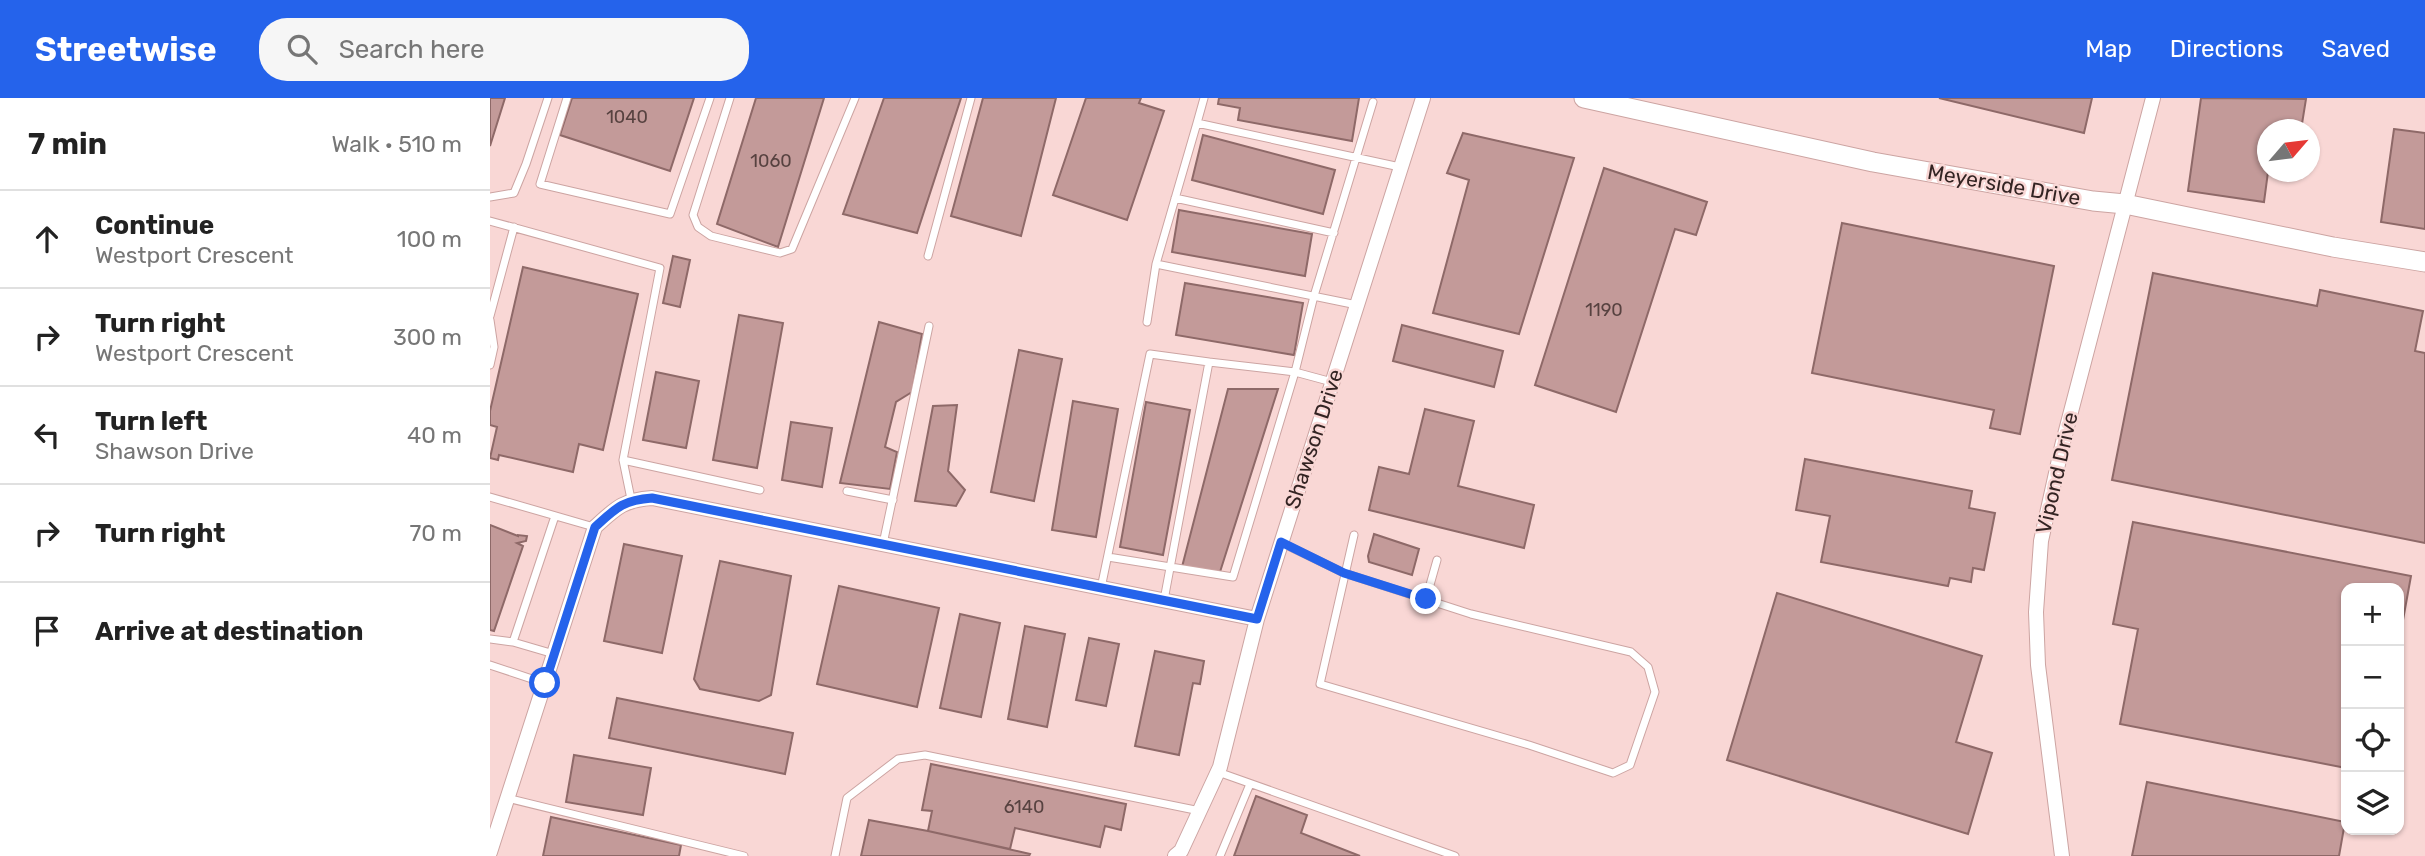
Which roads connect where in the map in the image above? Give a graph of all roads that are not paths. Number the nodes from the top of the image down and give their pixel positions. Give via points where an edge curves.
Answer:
1 (548, 98) edge
2 (567, 98) edge
3 (710, 98) edge
4 (730, 98) edge
5 (855, 98) edge
6 (971, 98) edge
7 (1204, 98) edge
8 (1423, 98) edge
9 (1584, 98) edge
10 (2153, 98) edge
11 (1373, 102) dead end
12 (1198, 123) junction
13 (1357, 159) junction
14 (1401, 168) junction
15 (490, 197) edge
16 (1175, 198) junction
17 (2125, 204) junction
18 (490, 221) edge
19 (514, 228) junction
20 (1334, 233) junction
21 (928, 256) dead end
22 (2425, 262) edge
23 (1156, 264) junction
24 (1314, 296) junction
25 (1357, 305) junction
26 (490, 318) edge
27 (1147, 322) dead end
28 (929, 326) dead end
29 (1209, 362) junction
30 (490, 365) edge
31 (1294, 372) junction
32 (1332, 382) junction
33 (623, 460) junction
34 (760, 490) dead end
35 (847, 491) dead end
36 (490, 497) edge
37 (631, 499) junction
38 (893, 500) junction
39 (555, 516) junction
40 (595, 527) junction
41 (1354, 535) dead end
42 (1281, 542) junction
43 (883, 544) junction
44 (1108, 557) junction
45 (1437, 560) dead end
46 (1170, 568) junction
47 (1344, 573) junction
48 (1101, 588) junction
49 (1426, 599) junction
50 (1164, 600) junction
51 (1257, 619) junction
52 (490, 639) edge
53 (513, 642) junction
54 (554, 654) junction
55 (490, 665) edge
56 (545, 683) junction
57 (1217, 772) junction
58 (1250, 784) junction
59 (508, 798) junction
60 (496, 811) edge
61 (1200, 811) junction
62 (490, 852) edge
63 (744, 856) edge
64 (835, 856) edge
65 (1175, 856) edge
66 (1220, 856) edge
67 (1455, 856) edge
68 (2062, 856) edge

1 - 15 lane via 514,193
2 - 3 lane via 540,184 670,214
4 - 5 lane via 693,215 698,227 711,236 780,253 792,249
6 - 21 lane
7 - 12 lane
8 - 14 street, Shawson Drive
9 - 17 street, Meyerside Drive via 1872,162
10 - 17 street, Vipond Drive
11 - 13 lane
12 - 13 lane
12 - 16 lane
13 - 14 lane
13 - 20 lane
14 - 25 street, Shawson Drive
16 - 20 lane
16 - 23 lane
17 - 22 street, Meyerside Drive
17 - 68 street, Vipond Drive via 2062,446 2038,576 2038,664
18 - 19 lane
19 - 26 lane
19 - 33 lane via 660,268
20 - 24 lane
23 - 24 lane
23 - 27 lane
24 - 25 lane
24 - 31 lane
25 - 32 street, Shawson Drive
26 - 30 lane via 494,347
28 - 38 lane
29 - 31 lane
29 - 44 lane via 1150,354
29 - 46 lane
31 - 32 lane
31 - 46 lane via 1233,577
32 - 42 street, Shawson Drive
33 - 34 lane
33 - 37 lane
35 - 38 lane
36 - 39 lane
37 - 40 street
37 - 43 street via 652,498
38 - 43 lane
39 - 40 lane
39 - 53 lane
40 - 54 street
41 - 47 lane
42 - 47 lane
42 - 51 street, Shawson Drive
43 - 48 street
44 - 46 lane
44 - 48 lane
45 - 49 lane
46 - 50 lane
47 - 49 lane
47 - 49 lane via 1320,684 1530,744 1613,773 1630,765 1655,692 1648,667 1631,652
48 - 50 street
50 - 51 street
51 - 57 street, Shawson Drive
52 - 53 lane
53 - 54 lane
54 - 56 street
55 - 56 lane
56 - 59 street
57 - 58 lane
57 - 61 street, Shawson Drive
58 - 66 lane
58 - 67 lane
59 - 60 street
59 - 63 lane
60 - 62 street
61 - 64 lane via 925,755 898,759 847,798
61 - 65 street, Shawson Drive

